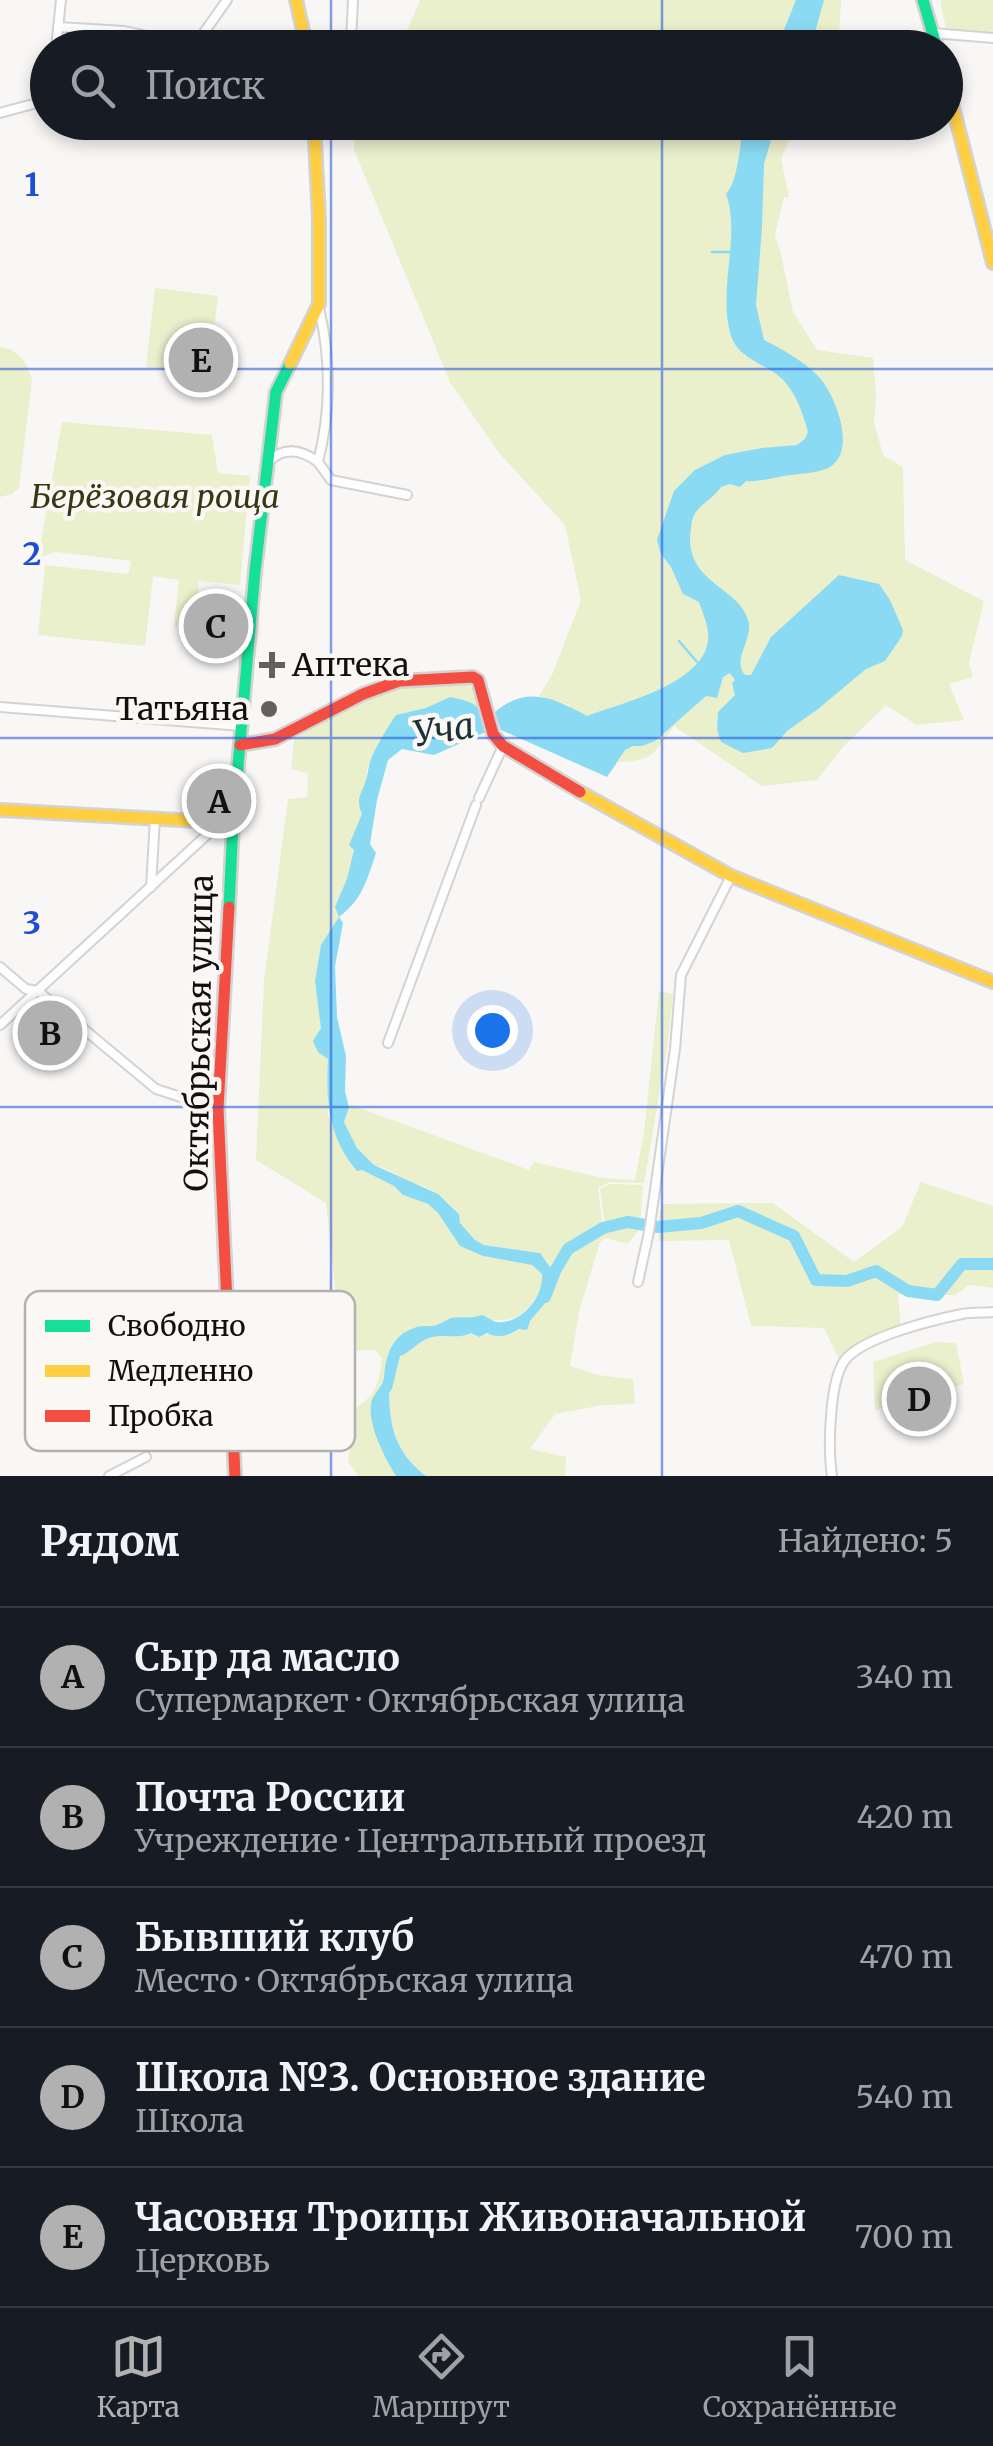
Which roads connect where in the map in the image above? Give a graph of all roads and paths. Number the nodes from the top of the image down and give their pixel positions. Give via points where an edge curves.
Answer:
1 (61, 0) edge
2 (226, 0) edge
3 (296, 0) edge
4 (353, 0) edge
5 (925, 3) edge
6 (58, 27) junction
7 (58, 30) edge
8 (108, 30) edge
9 (205, 30) edge
10 (304, 30) edge
11 (352, 30) edge
12 (932, 30) edge
13 (963, 36) edge
14 (993, 38) edge
15 (30, 105) edge
16 (0, 114) edge
17 (963, 135) edge
18 (315, 140) edge
19 (993, 262) edge
20 (318, 304) junction
21 (318, 462) junction
22 (266, 466) junction
23 (407, 495) dead end
24 (0, 707) edge
25 (242, 726) junction
26 (240, 745) junction
27 (503, 746) junction
28 (0, 810) edge
29 (155, 818) junction
30 (227, 822) junction
31 (731, 876) junction
32 (151, 886) junction
33 (0, 968) edge
34 (993, 982) edge
35 (38, 991) junction
36 (0, 1025) edge
37 (388, 1044) dead end
38 (218, 1109) junction
39 (638, 1282) dead end
40 (226, 1291) edge
41 (993, 1312) edge
42 (233, 1451) edge
43 (146, 1457) dead end
44 (109, 1476) edge
45 (234, 1476) edge
46 (832, 1476) edge

1 - 6 street
2 - 9 street
3 - 10 street
4 - 11 street
5 - 12 street
6 - 7 street
6 - 8 street
13 - 14 street
15 - 16 street
17 - 19 street
18 - 20 street, Октябрьская улица
20 - 21 street via 328,344 328,388
20 - 22 street, Октябрьская улица via 276,392
21 - 22 street via 295,450
21 - 23 street via 331,480
22 - 25 street, Октябрьская улица
24 - 25 street
25 - 26 street, Октябрьская улица
26 - 27 street via 274,739 398,681 473,677
26 - 30 street, Октябрьская улица
27 - 31 street
27 - 37 street
28 - 29 street
29 - 30 street
29 - 32 street
30 - 32 street
30 - 38 street, Октябрьская улица
31 - 34 street
31 - 39 street via 681,975
32 - 35 street
33 - 35 street
35 - 36 street
35 - 38 street via 156,1089
38 - 40 street, Октябрьская улица
41 - 46 street via 890,1334 846,1358 834,1399
42 - 45 street, Октябрьская улица
43 - 44 street

